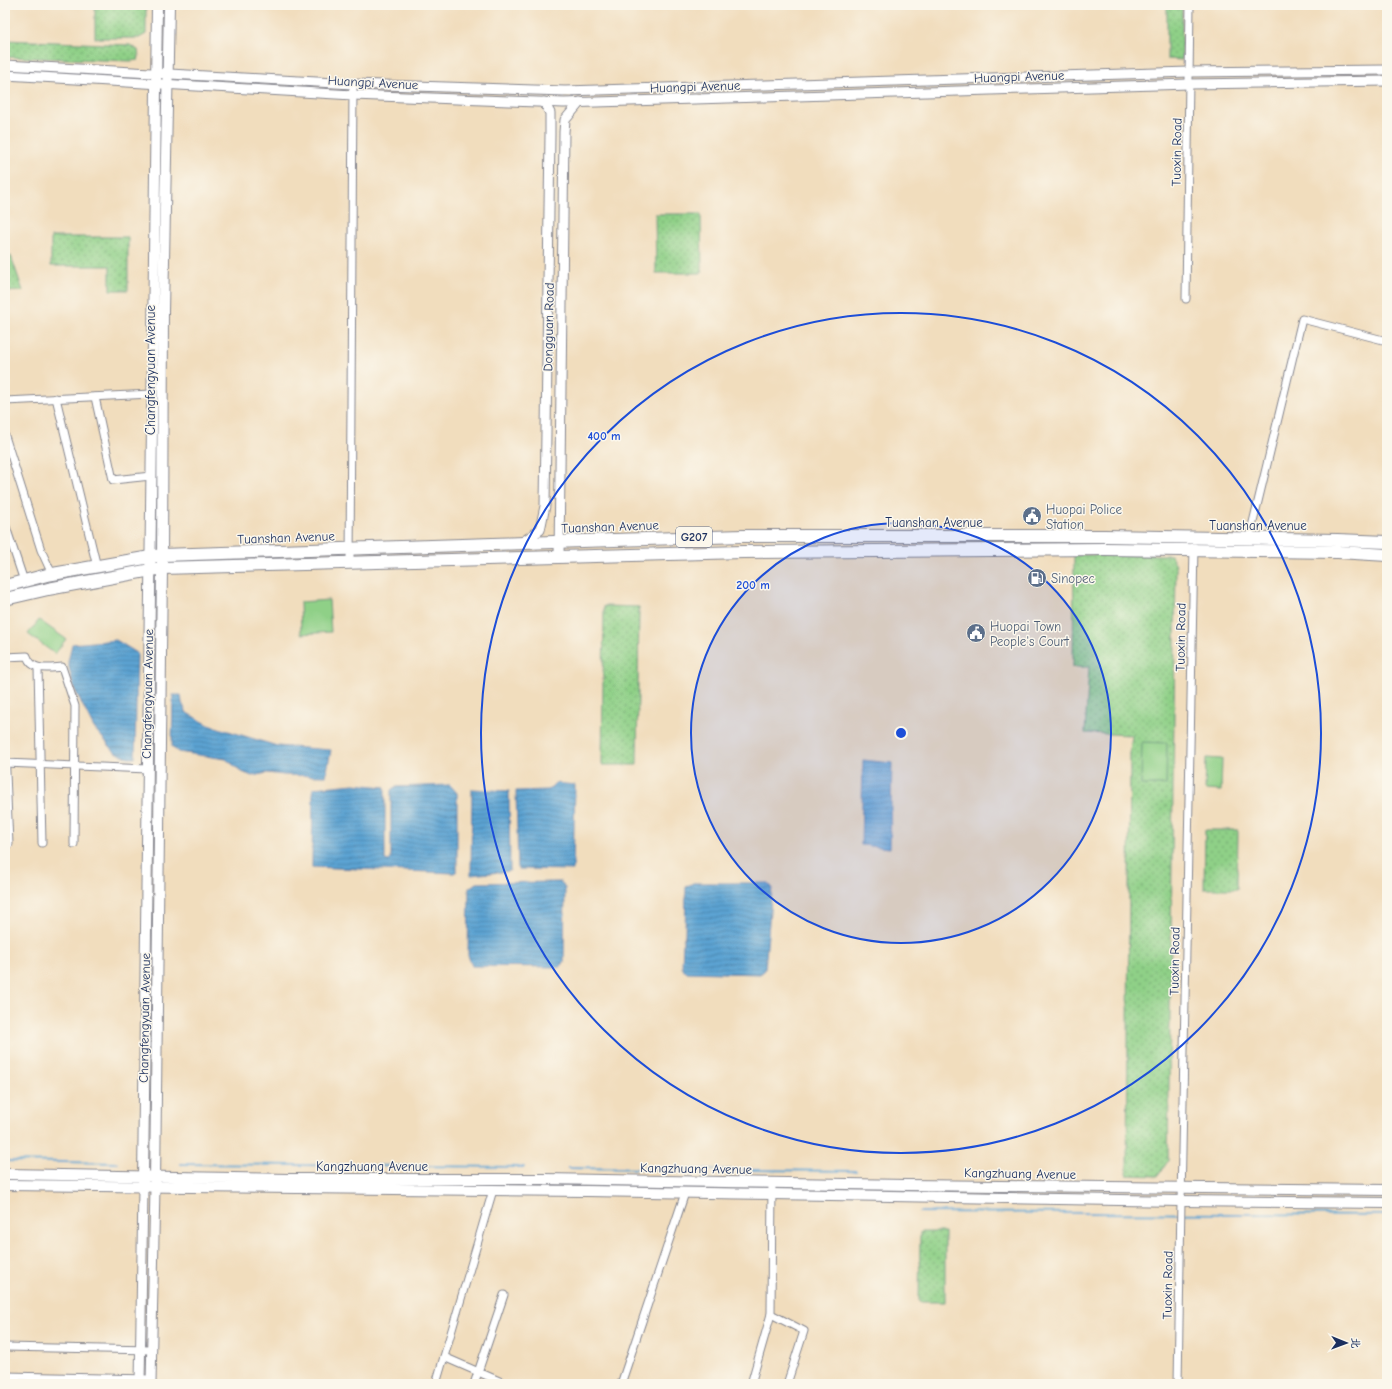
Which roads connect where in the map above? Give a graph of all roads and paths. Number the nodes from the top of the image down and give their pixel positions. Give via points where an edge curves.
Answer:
1 (157, 5) edge
2 (169, 5) edge
3 (1190, 5) edge
4 (5, 65) edge
5 (1387, 70) edge
6 (1189, 72) junction
7 (156, 73) junction
8 (168, 73) junction
9 (5, 75) edge
10 (1387, 81) edge
11 (156, 84) junction
12 (167, 84) junction
13 (353, 84) junction
14 (1189, 84) junction
15 (352, 95) junction
16 (544, 102) junction
17 (580, 102) junction
18 (1186, 299) dead end
19 (1387, 341) edge
20 (152, 394) junction
21 (95, 396) junction
22 (56, 398) junction
23 (5, 401) edge
24 (5, 436) edge
25 (152, 476) junction
26 (5, 524) edge
27 (1194, 538) junction
28 (1249, 539) junction
29 (559, 542) junction
30 (1387, 542) edge
31 (521, 543) junction
32 (349, 548) junction
33 (1194, 551) junction
34 (1387, 555) edge
35 (156, 556) junction
36 (559, 557) junction
37 (350, 563) junction
38 (96, 566) junction
39 (156, 569) junction
40 (52, 574) junction
41 (24, 581) junction
42 (5, 586) edge
43 (5, 599) edge
44 (5, 657) edge
45 (38, 668) junction
46 (5, 749) edge
47 (5, 763) edge
48 (40, 765) junction
49 (75, 766) junction
50 (148, 769) junction
51 (42, 843) dead end
52 (9, 844) dead end
53 (74, 844) dead end
54 (5, 1174) edge
55 (143, 1175) junction
56 (155, 1176) junction
57 (772, 1182) junction
58 (5, 1186) edge
59 (143, 1187) junction
60 (155, 1187) junction
61 (1181, 1188) junction
62 (492, 1190) junction
63 (1387, 1190) edge
64 (685, 1192) junction
65 (772, 1194) junction
66 (1181, 1201) junction
67 (1387, 1203) edge
68 (504, 1295) dead end
69 (771, 1314) junction
70 (5, 1347) edge
71 (140, 1349) junction
72 (151, 1350) junction
73 (444, 1357) junction
74 (478, 1372) junction
75 (5, 1376) edge
76 (140, 1381) edge
77 (151, 1382) edge
78 (436, 1384) edge
79 (474, 1384) edge
80 (506, 1384) edge
81 (622, 1384) edge
82 (751, 1384) edge
83 (787, 1384) edge
84 (1178, 1384) edge

1 - 7 main road, Changfengyuan Avenue
2 - 8 main road, Changfengyuan Avenue
3 - 6 street, Tuoxin Road
4 - 7 street, Huangpi Avenue
5 - 6 street, Huangpi Avenue
6 - 13 street, Huangpi Avenue via 565,91
6 - 14 street, Tuoxin Road
7 - 8 street, Huangpi Avenue
7 - 11 main road, Changfengyuan Avenue
8 - 12 main road, Changfengyuan Avenue
8 - 13 street, Huangpi Avenue
9 - 11 street, Huangpi Avenue
10 - 14 street, Huangpi Avenue
11 - 12 street, Huangpi Avenue
11 - 20 main road, Changfengyuan Avenue
12 - 15 street, Huangpi Avenue
12 - 35 main road, Changfengyuan Avenue
13 - 15 street
14 - 17 street, Huangpi Avenue
14 - 18 street, Tuoxin Road
15 - 16 street, Huangpi Avenue
15 - 32 street
16 - 17 street, Huangpi Avenue
16 - 31 street, Dongguan Road via 550,113 545,506 540,530
17 - 29 street, Dongguan Road via 565,120 564,132
19 - 28 street via 1302,319
20 - 21 street
20 - 25 main road, Changfengyuan Avenue
21 - 22 street
21 - 25 street via 113,480
22 - 23 street
22 - 38 street
24 - 40 street via 41,550
25 - 35 main road, Changfengyuan Avenue
26 - 41 street
27 - 28 highway, Tuanshan Avenue / G207
27 - 29 highway, Tuanshan Avenue / G207 via 743,536
27 - 33 street, Tuoxin Road
28 - 30 highway, Tuanshan Avenue / G207
29 - 31 highway, Tuanshan Avenue / G207
29 - 36 street, Dongguan Road
31 - 32 highway, Tuanshan Avenue / G207
32 - 35 highway, Tuanshan Avenue / G207
32 - 37 street
33 - 34 highway, Tuanshan Avenue / G207
33 - 36 highway, Tuanshan Avenue / G207 via 1104,549 743,552
33 - 61 street, Tuoxin Road
35 - 38 highway, Tuanshan Avenue / G207
35 - 39 main road, Changfengyuan Avenue
36 - 37 highway, Tuanshan Avenue / G207
37 - 39 highway, Tuanshan Avenue / G207
38 - 40 highway, Tuanshan Avenue / G207
39 - 43 highway, Tuanshan Avenue / G207
39 - 50 main road, Changfengyuan Avenue
39 - 56 main road, Changfengyuan Avenue
40 - 41 highway, Tuanshan Avenue / G207
41 - 42 highway, Tuanshan Avenue / G207
44 - 45 street via 27,656 29,662
45 - 48 street
45 - 49 street via 62,667 75,706
46 - 47 street
47 - 48 street
47 - 52 street
48 - 49 street
48 - 51 street
49 - 50 street
49 - 53 street
50 - 55 main road, Changfengyuan Avenue
54 - 55 main road, Kangzhuang Avenue
55 - 56 main road, Kangzhuang Avenue
55 - 59 main road, Changfengyuan Avenue
56 - 57 main road, Kangzhuang Avenue
56 - 60 main road, Changfengyuan Avenue
57 - 61 main road, Kangzhuang Avenue
57 - 65 street
58 - 59 main road, Kangzhuang Avenue
59 - 60 main road, Kangzhuang Avenue
59 - 71 street, Changfengyuan Avenue
60 - 62 main road, Kangzhuang Avenue
60 - 72 street, Changfengyuan Avenue
61 - 63 main road, Kangzhuang Avenue
61 - 66 street, Tuoxin Road
62 - 64 main road, Kangzhuang Avenue
62 - 73 street
64 - 65 main road, Kangzhuang Avenue
64 - 81 street
65 - 66 main road, Kangzhuang Avenue
65 - 69 street
66 - 67 main road, Kangzhuang Avenue
66 - 84 street, Tuoxin Road
68 - 74 street
69 - 82 street
69 - 83 street via 804,1331
70 - 71 street
71 - 72 street
71 - 76 street, Changfengyuan Avenue
72 - 77 street, Changfengyuan Avenue
73 - 74 street
73 - 78 street
74 - 79 street
74 - 80 street
75 - 76 street
76 - 77 street

